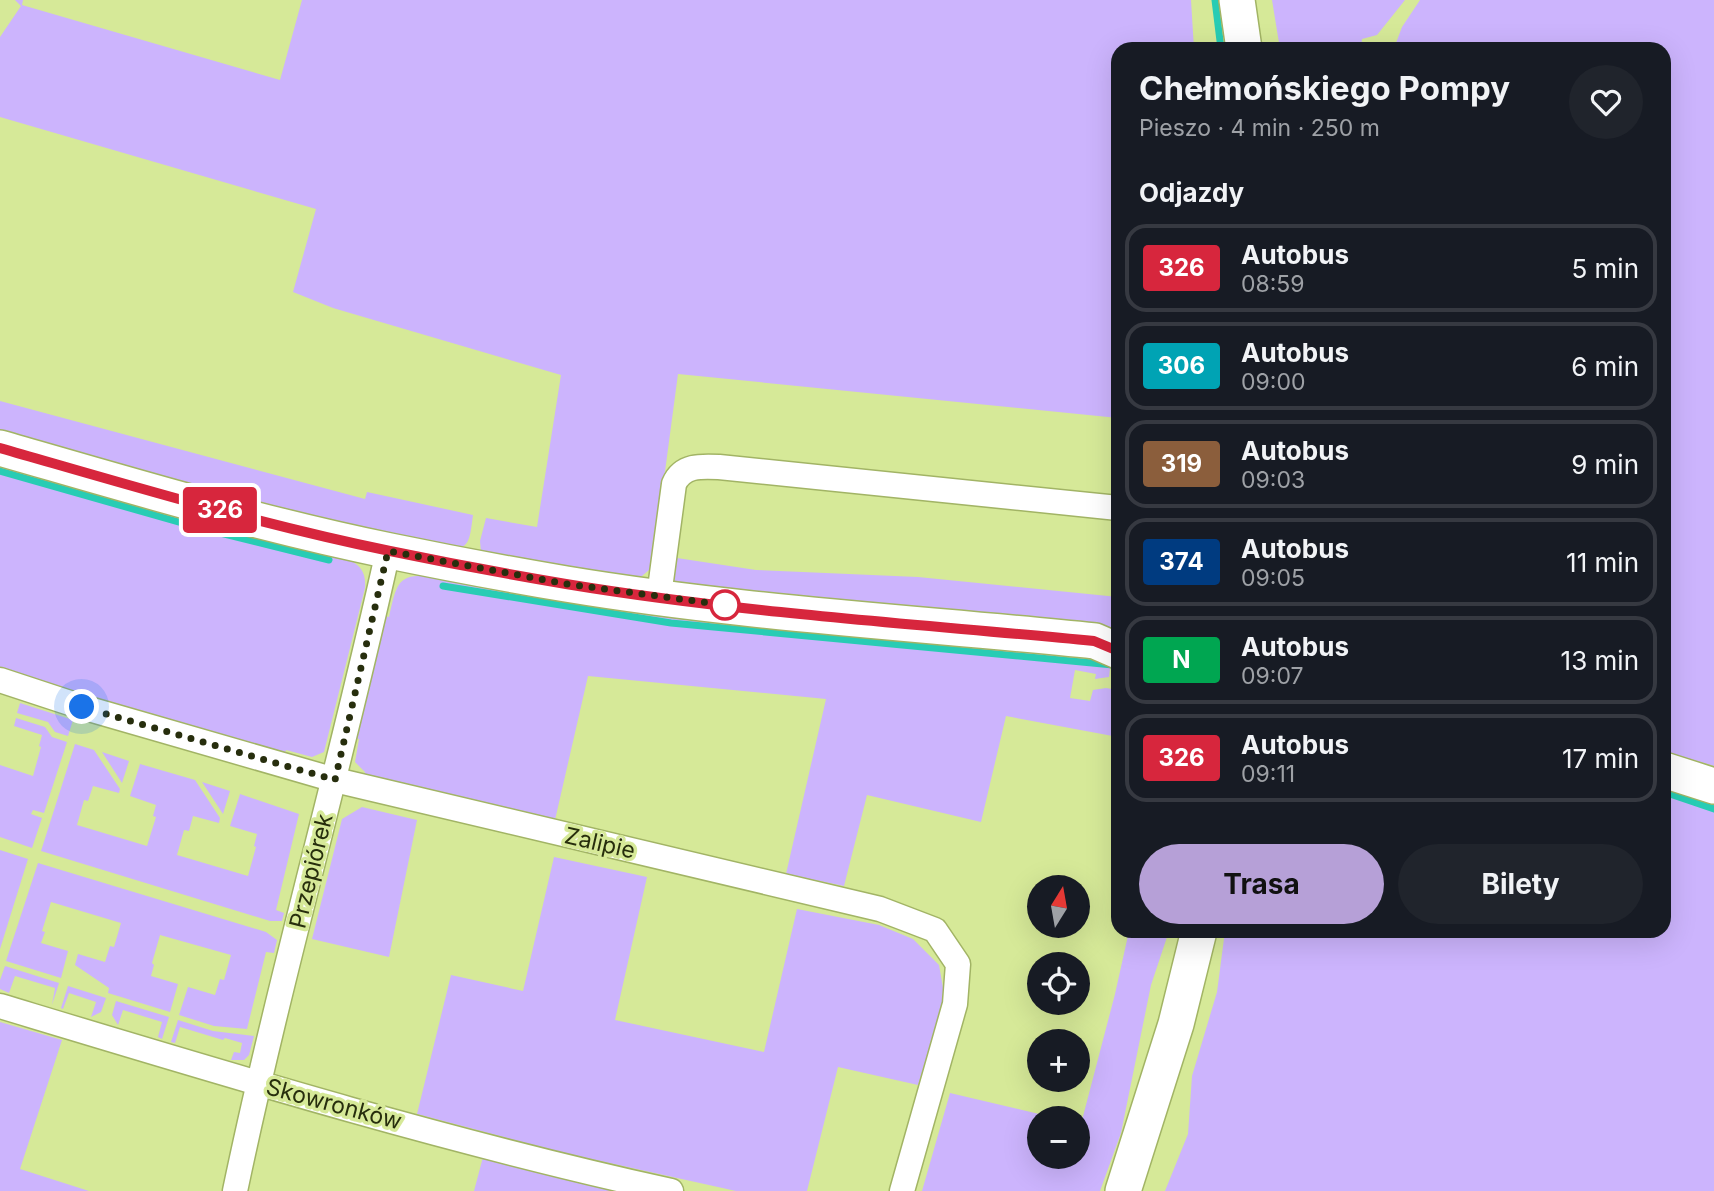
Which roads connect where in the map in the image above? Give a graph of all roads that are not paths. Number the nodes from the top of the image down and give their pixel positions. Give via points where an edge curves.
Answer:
1 (1237, 0) edge
2 (1243, 42) edge
3 (0, 448) edge
4 (1111, 507) edge
5 (388, 551) junction
6 (659, 596) junction
7 (1110, 643) edge
8 (0, 680) edge
9 (1671, 772) edge
10 (335, 780) junction
11 (1714, 786) edge
12 (1197, 938) edge
13 (0, 1006) edge
14 (258, 1084) junction
15 (235, 1191) edge
16 (671, 1191) edge
17 (902, 1191) edge
18 (1123, 1191) edge

1 - 2 street
3 - 5 street via 245,517
4 - 6 street via 697,467 683,471 674,484
5 - 6 street
5 - 10 street, Przepiórek
6 - 7 street
8 - 10 street, Zalipie
9 - 11 street
10 - 14 street, Przepiórek
10 - 17 street, Zalipie via 880,909 936,930 957,964 955,1004
12 - 18 street via 1176,1024
13 - 14 street, Skowronków
14 - 15 street, Przepiórek
14 - 16 street, Skowronków

